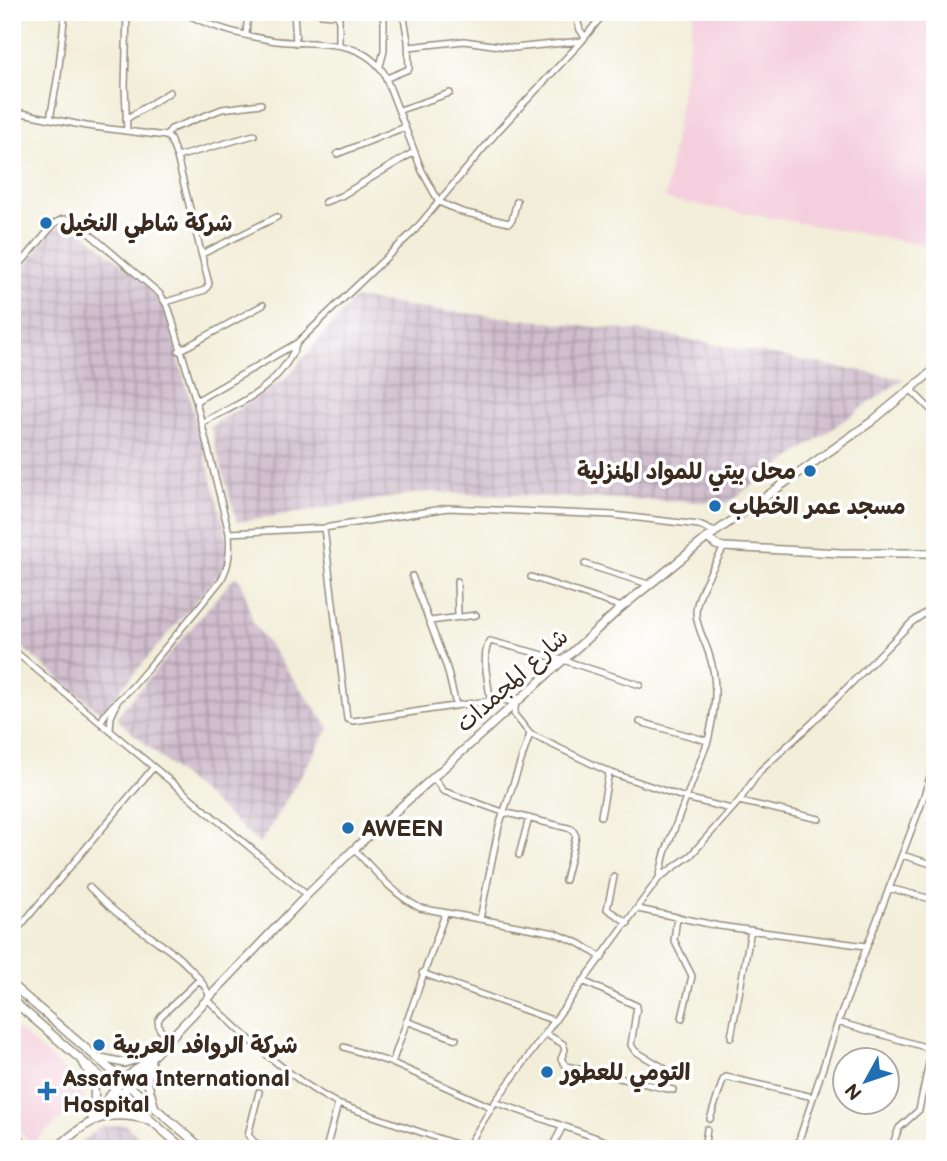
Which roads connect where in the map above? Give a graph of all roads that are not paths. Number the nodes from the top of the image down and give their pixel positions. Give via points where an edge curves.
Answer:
1 (65, 12) edge
2 (127, 12) edge
3 (183, 12) edge
4 (248, 12) edge
5 (294, 12) edge
6 (384, 12) edge
7 (403, 12) edge
8 (575, 12) edge
9 (605, 12) edge
10 (321, 14) edge
11 (246, 35) junction
12 (583, 39) junction
13 (296, 43) junction
14 (339, 44) junction
15 (409, 47) junction
16 (380, 66) junction
17 (387, 78) junction
18 (170, 92) dead end
19 (450, 93) dead end
20 (261, 104) dead end
21 (400, 110) junction
22 (12, 111) edge
23 (50, 119) junction
24 (126, 119) junction
25 (405, 128) junction
26 (127, 131) junction
27 (254, 135) dead end
28 (166, 136) junction
29 (414, 152) junction
30 (337, 154) dead end
31 (177, 157) junction
32 (517, 201) dead end
33 (325, 202) dead end
34 (439, 202) junction
35 (277, 217) dead end
36 (202, 254) junction
37 (12, 274) edge
38 (166, 302) junction
39 (263, 305) dead end
40 (297, 343) junction
41 (179, 351) junction
42 (935, 369) edge
43 (911, 390) junction
44 (196, 401) junction
45 (935, 414) edge
46 (201, 423) junction
47 (324, 528) junction
48 (715, 532) junction
49 (229, 533) junction
50 (707, 538) junction
51 (724, 547) junction
52 (935, 553) edge
53 (585, 564) dead end
54 (412, 576) dead end
55 (531, 577) dead end
56 (457, 581) dead end
57 (648, 584) junction
58 (935, 606) edge
59 (622, 607) junction
60 (475, 615) dead end
61 (458, 617) junction
62 (430, 621) junction
63 (14, 651) edge
64 (563, 660) junction
65 (640, 685) dead end
66 (491, 699) junction
67 (118, 703) junction
68 (516, 703) junction
69 (456, 705) junction
70 (101, 722) junction
71 (640, 722) dead end
72 (110, 731) junction
73 (530, 734) junction
74 (708, 741) junction
75 (935, 761) edge
76 (153, 768) junction
77 (609, 772) junction
78 (433, 776) junction
79 (686, 798) junction
80 (739, 801) junction
81 (731, 809) junction
82 (503, 812) junction
83 (601, 816) dead end
84 (529, 818) junction
85 (819, 819) dead end
86 (354, 849) junction
87 (519, 855) dead end
88 (902, 855) junction
89 (935, 865) edge
90 (614, 877) dead end
91 (659, 878) junction
92 (565, 880) dead end
93 (89, 887) dead end
94 (889, 888) junction
95 (307, 895) junction
96 (935, 900) edge
97 (638, 909) junction
98 (445, 914) junction
99 (677, 918) junction
100 (480, 919) junction
101 (628, 923) junction
102 (751, 930) junction
103 (12, 936) edge
104 (866, 946) junction
105 (602, 958) junction
106 (422, 973) junction
107 (200, 979) junction
108 (583, 981) junction
109 (12, 985) edge
110 (209, 997) junction
111 (12, 1000) edge
112 (682, 1017) dead end
113 (406, 1021) junction
114 (555, 1021) junction
115 (838, 1022) junction
116 (546, 1034) junction
117 (732, 1037) dead end
118 (456, 1039) dead end
119 (168, 1040) junction
120 (344, 1047) dead end
121 (933, 1050) edge
122 (153, 1055) junction
123 (96, 1056) junction
124 (80, 1058) junction
125 (392, 1063) junction
126 (664, 1068) dead end
127 (127, 1083) junction
128 (673, 1090) dead end
129 (118, 1092) junction
130 (259, 1092) dead end
131 (813, 1097) junction
132 (338, 1104) junction
133 (493, 1105) junction
134 (156, 1109) junction
135 (709, 1119) dead end
136 (89, 1120) junction
137 (150, 1121) junction
138 (563, 1126) junction
139 (12, 1128) edge
140 (707, 1129) dead end
141 (468, 1148) edge
142 (29, 1149) edge
143 (55, 1149) edge
144 (184, 1149) edge
145 (203, 1149) edge
146 (270, 1149) edge
147 (326, 1149) edge
148 (551, 1149) edge
149 (628, 1149) edge
150 (704, 1149) edge
151 (796, 1149) edge
152 (891, 1149) edge

1 - 23 street
2 - 24 street
3 - 11 street
4 - 11 street
5 - 13 street
6 - 16 street
7 - 15 street
8 - 12 street
9 - 12 street
10 - 14 street via 340,18
11 - 13 street
12 - 15 street via 514,48 464,41
12 - 34 street
13 - 14 street
14 - 16 street via 357,49
15 - 17 street via 409,69
16 - 17 street
17 - 21 street
18 - 24 street
19 - 21 street
20 - 28 street via 222,109 171,129
21 - 25 street
22 - 23 street
23 - 26 street
24 - 26 street
25 - 29 street
25 - 30 street
26 - 28 street
27 - 31 street
28 - 31 street
29 - 33 street
29 - 34 street
31 - 36 street
32 - 34 street via 509,223
34 - 40 street
35 - 36 street
36 - 38 street via 208,287
37 - 38 street via 54,224 69,219
38 - 41 street
39 - 41 street
40 - 44 street
40 - 46 street via 288,364 270,383 246,401
41 - 44 street
42 - 43 main road, شارع المجمدات
43 - 45 street
43 - 48 main road, شارع المجمدات
44 - 46 street
46 - 49 street
47 - 48 street via 448,508 613,515
47 - 49 street
47 - 69 street via 347,719
48 - 50 main road, شارع المجمدات
49 - 67 street via 230,555 221,580
50 - 51 main road
50 - 57 main road, شارع المجمدات
51 - 52 main road
51 - 74 street via 696,612 716,686
53 - 57 street
54 - 62 street
55 - 59 street
56 - 61 street
57 - 59 main road, شارع المجمدات
58 - 80 street via 911,623 760,771
59 - 64 main road, شارع المجمدات
60 - 61 street
61 - 62 street
62 - 69 street
63 - 70 street
64 - 65 street
64 - 66 street via 490,641 486,663
64 - 68 main road, شارع المجمدات
66 - 68 street
66 - 69 street
67 - 70 street
67 - 72 street
68 - 73 street via 514,713
68 - 78 main road, شارع المجمدات
70 - 72 street
71 - 74 street
72 - 76 street
73 - 77 street
73 - 82 street
74 - 79 street
75 - 88 street
76 - 95 street
76 - 103 street
77 - 79 street
77 - 83 street
78 - 82 street via 443,791
78 - 86 main road, شارع المجمدات
79 - 81 street
79 - 91 street
80 - 81 street
80 - 85 street
81 - 91 street via 691,855
82 - 84 street
82 - 100 street
84 - 87 street
84 - 92 street via 575,832
86 - 95 main road, شارع المجمدات
86 - 98 street via 406,901
88 - 89 street
88 - 94 street
90 - 101 street via 607,909
91 - 97 street
93 - 107 street
94 - 96 street
94 - 104 street
95 - 110 main road, شارع المجمدات
97 - 99 street
97 - 101 street
98 - 100 street
98 - 106 street
99 - 102 street
99 - 112 street via 674,940 692,976
100 - 105 street via 555,933
101 - 105 street
102 - 104 street
102 - 117 street
104 - 115 street
105 - 108 street
106 - 113 street
106 - 114 street
107 - 110 street
107 - 119 street via 158,1021
108 - 114 street
108 - 126 street via 637,1006 631,1045
109 - 123 main road
110 - 119 main road, شارع المجمدات
110 - 132 street via 288,1074
111 - 124 main road
113 - 118 street
113 - 125 street
114 - 116 street
115 - 121 street
115 - 131 street
116 - 128 street via 563,1044 561,1059 566,1066
116 - 133 street
119 - 122 main road, شارع المجمدات
120 - 125 street
121 - 152 street via 919,1110 899,1128
122 - 123 main road via 124,1063
122 - 127 main road, شارع المجمدات
122 - 134 main road via 147,1081
123 - 127 main road
124 - 129 main road
124 - 136 main road via 96,1087
125 - 133 street
127 - 129 main road, شارع المجمدات
127 - 134 main road
129 - 136 main road, شارع المجمدات
129 - 137 main road
130 - 146 street via 248,1135
131 - 135 street via 726,1077
131 - 151 street
132 - 141 street
132 - 147 street
133 - 138 street
133 - 141 street
134 - 145 main road
136 - 137 main road via 120,1115
136 - 143 main road, شارع المجمدات
137 - 144 main road
138 - 148 street
138 - 149 street
139 - 142 street
140 - 150 street

